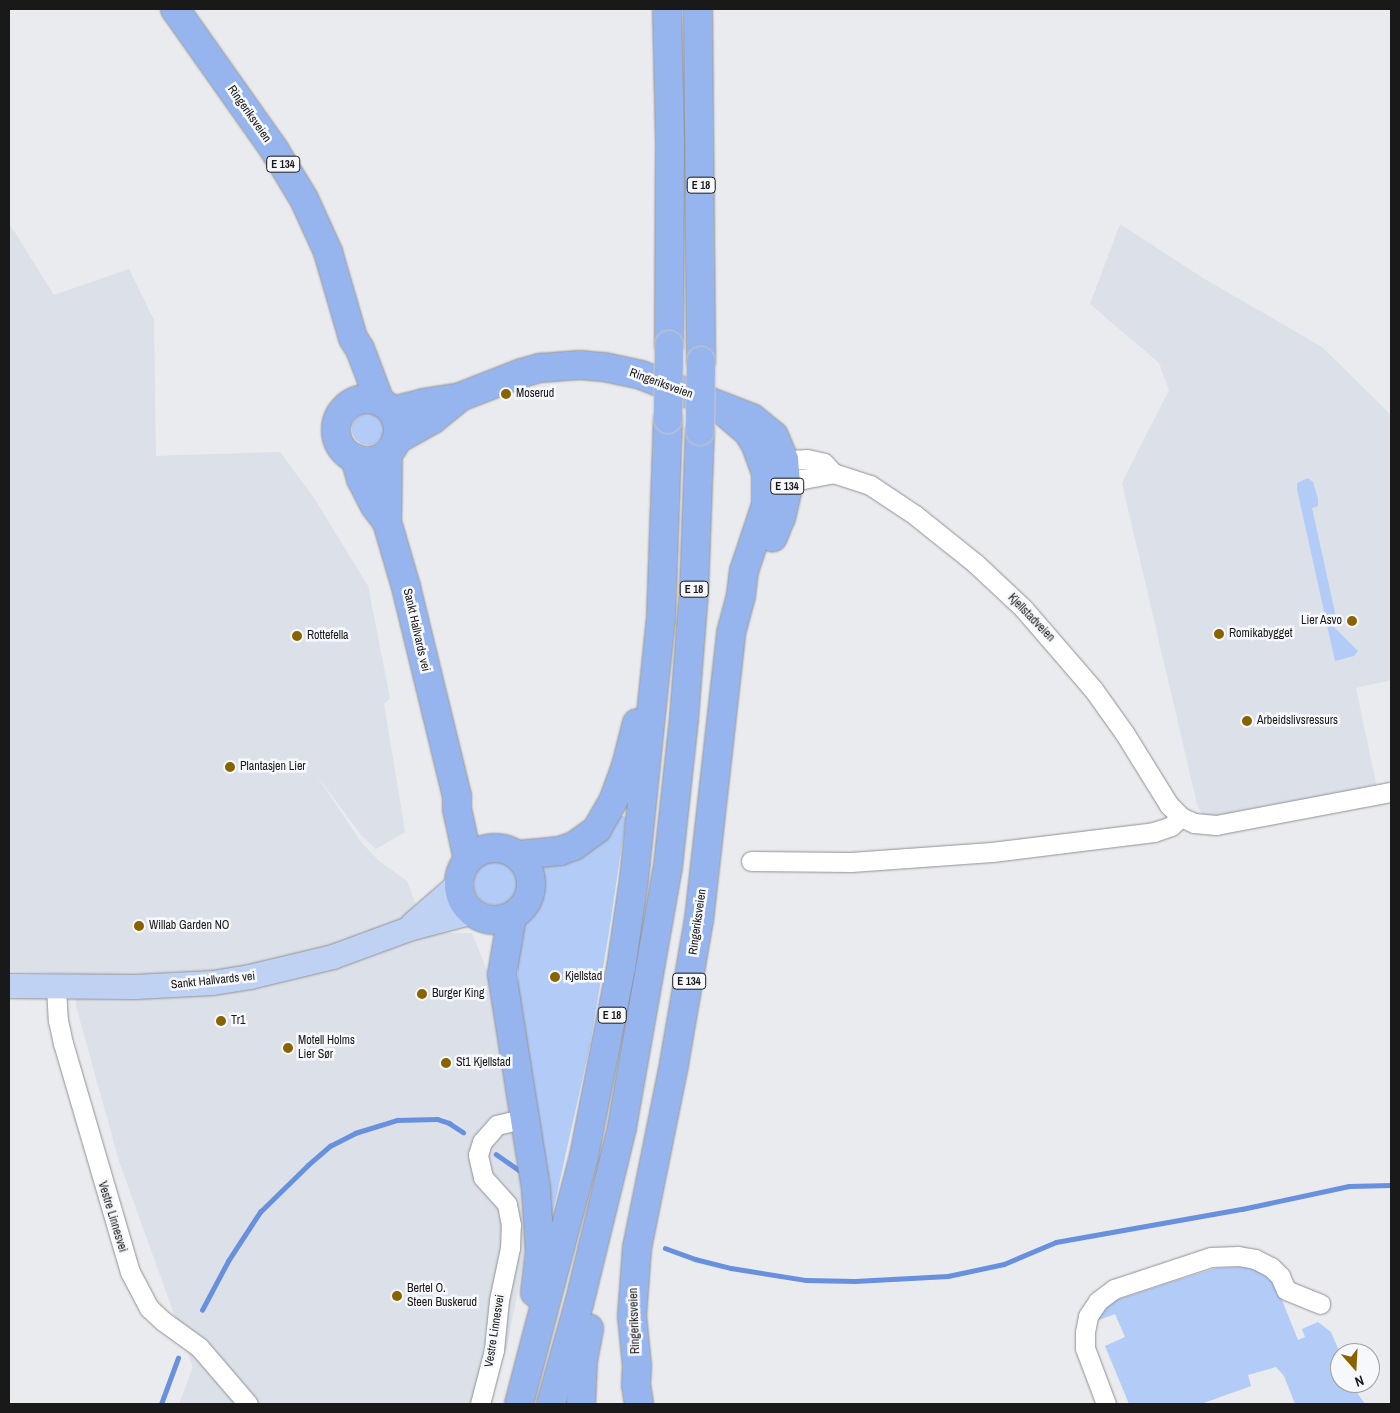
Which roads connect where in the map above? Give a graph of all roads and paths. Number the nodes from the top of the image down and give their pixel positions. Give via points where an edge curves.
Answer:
1 (175, 9) edge
2 (667, 9) edge
3 (698, 9) edge
4 (353, 338) junction
5 (460, 397) junction
6 (350, 404) junction
7 (386, 406) junction
8 (392, 447) junction
9 (355, 458) junction
10 (779, 471) junction
11 (387, 522) junction
12 (661, 618) junction
13 (1391, 792) edge
14 (457, 797) junction
15 (1181, 817) junction
16 (507, 851) junction
17 (468, 860) junction
18 (751, 861) dead end
19 (459, 884) junction
20 (477, 914) junction
21 (512, 916) junction
22 (409, 929) junction
23 (502, 974) junction
24 (9, 986) edge
25 (56, 986) junction
26 (526, 1118) junction
27 (607, 1194) junction
28 (1320, 1304) dead end
29 (637, 1366) junction
30 (248, 1404) edge
31 (480, 1404) edge
32 (518, 1404) edge
33 (551, 1404) edge
34 (581, 1404) edge
35 (639, 1404) edge
36 (652, 1404) edge
37 (1106, 1404) edge

1 - 4 highway, Ringeriksveien / E 134 via 275,151 304,199 328,252
2 - 12 highway, E 18, bridge via 669,345
3 - 27 highway, E 18, bridge via 701,361 690,650 668,866 636,1058
4 - 6 highway, Ringeriksveien / E 134
4 - 7 highway, Ringeriksveien / E 134
5 - 7 highway, Ringeriksveien / E 134
5 - 8 highway, Ringeriksveien / E 134
5 - 10 highway, Ringeriksveien / E 134 via 522,373 555,366 604,367 641,375 716,405 748,432
6 - 7 highway, E 134 via 365,399
6 - 9 highway via 338,419 336,432 341,445
7 - 8 highway, E 134 via 398,425
8 - 9 highway, E 134 via 372,460
8 - 11 highway, Sankt Hallvards vei
9 - 11 highway, Sankt Hallvards vei via 374,506
10 - 15 street, Kjellstadveien via 811,478 832,473 881,491 951,543 1023,608 1093,689 1169,805
10 - 29 highway, Ringeriksveien / E 134 via 744,571 731,633 708,848 690,977 637,1248 632,1316
11 - 14 highway, Sankt Hallvards vei
12 - 16 highway, E 18 via 646,647 640,708 626,766 604,820 574,846 548,854
12 - 32 highway, E 18 via 640,831 620,968 584,1156
13 - 15 street via 1216,824 1194,823
14 - 16 highway, Sankt Hallvards vei via 475,824
14 - 17 highway, Sankt Hallvards vei via 456,809
15 - 18 street via 1171,826 1154,832 992,852 851,862
16 - 17 highway, E 18 via 478,852
16 - 21 highway via 528,868 532,883 528,899
17 - 19 highway via 461,871
19 - 20 highway, E 18 via 462,897
19 - 22 main road, Sankt Hallvards vei
20 - 21 highway via 496,920
20 - 22 main road, Sankt Hallvards vei
20 - 23 highway, E 18 via 494,962
21 - 23 highway, E 18
22 - 25 main road, Sankt Hallvards vei via 333,957 250,978 135,988
23 - 26 highway, E 18
24 - 25 main road, Sankt Hallvards vei
25 - 30 street, Vestre Linnesvei via 63,1043 130,1272 149,1308 199,1347
26 - 31 street, Vestre Linnesvei via 497,1125 482,1142 478,1155 480,1170 503,1198 511,1225 494,1350
26 - 32 highway, E 18 via 536,1188 540,1251 532,1306 514,1373
27 - 33 highway, E 18
27 - 34 highway, E 18 via 609,1245 586,1344
28 - 37 street via 1286,1290 1280,1276 1271,1267 1255,1259 1238,1256 1211,1257 1114,1289 1098,1301 1088,1316 1085,1332 1085,1348
29 - 35 highway, Ringeriksveien / E 134
29 - 36 highway, Ringeriksveien / E 134

